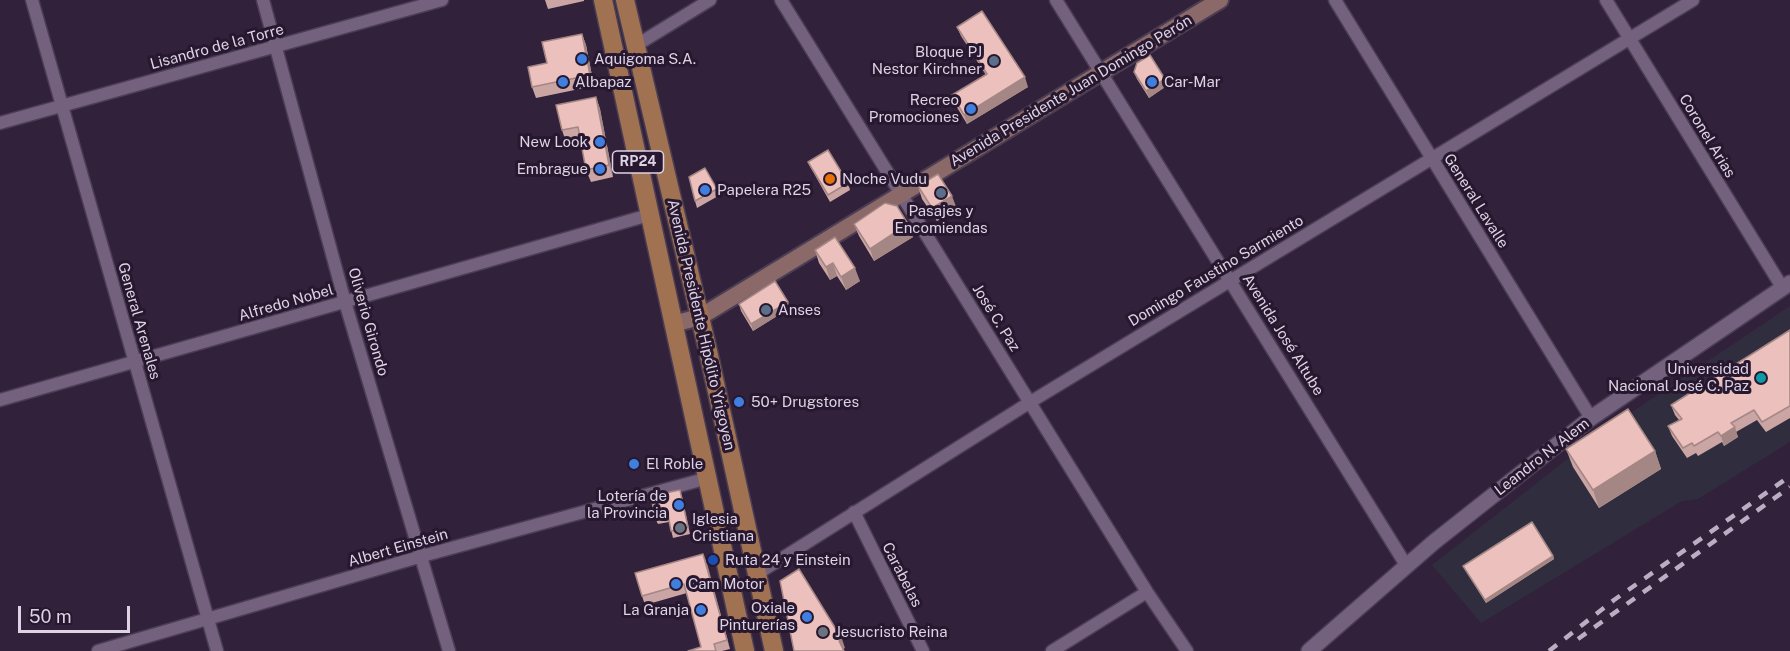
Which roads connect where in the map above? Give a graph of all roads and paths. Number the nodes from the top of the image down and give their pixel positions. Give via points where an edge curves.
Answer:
1 (32, 0) edge
2 (263, 0) edge
3 (442, 0) edge
4 (603, 0) edge
5 (625, 0) edge
6 (710, 0) edge
7 (782, 0) edge
8 (1056, 0) edge
9 (1220, 0) edge
10 (1335, 0) edge
11 (1606, 0) edge
12 (1693, 0) edge
13 (1629, 38) junction
14 (634, 46) junction
15 (277, 47) junction
16 (1101, 74) junction
17 (61, 106) junction
18 (0, 123) edge
19 (1432, 159) junction
20 (901, 195) junction
21 (649, 215) junction
22 (1231, 279) junction
23 (1786, 285) edge
24 (345, 302) junction
25 (700, 316) junction
26 (673, 324) junction
27 (135, 361) junction
28 (0, 400) edge
29 (1032, 401) junction
30 (1591, 418) junction
31 (708, 478) junction
32 (854, 512) junction
33 (422, 556) junction
34 (1406, 564) junction
35 (758, 574) junction
36 (1147, 592) junction
37 (208, 620) junction
38 (98, 651) edge
39 (217, 651) edge
40 (449, 651) edge
41 (745, 651) edge
42 (774, 651) edge
43 (923, 651) edge
44 (1052, 651) edge
45 (1187, 651) edge
46 (1309, 651) edge

1 - 17 street, General Arenales
2 - 15 street, Oliverio Girondo
3 - 15 street, Lisandro de la Torre
4 - 21 main road, Avenida Presidente Hipólito Yrigoyen / RP24
5 - 14 main road, Avenida Presidente Hipólito Yrigoyen / RP24
6 - 14 street
7 - 20 street, José C. Paz
8 - 16 street, Avenida José Altube
9 - 16 main road, Avenida Presidente Juan Domingo Perón
10 - 19 street, General Lavalle
11 - 13 street, Coronel Arias
12 - 13 street, Domingo Faustino Sarmiento
13 - 19 street, Domingo Faustino Sarmiento
13 - 23 street, Coronel Arias
14 - 25 main road, Avenida Presidente Hipólito Yrigoyen / RP24
15 - 17 street, Lisandro de la Torre
15 - 24 street, Oliverio Girondo
16 - 20 main road, Avenida Presidente Juan Domingo Perón
16 - 22 street, Avenida José Altube
17 - 18 street, Lisandro de la Torre
17 - 27 street, General Arenales
19 - 22 street, Domingo Faustino Sarmiento
19 - 30 street, General Lavalle
20 - 25 main road, Avenida Presidente Juan Domingo Perón
20 - 29 street, José C. Paz
21 - 24 street, Alfredo Nobel
21 - 26 main road, Avenida Presidente Hipólito Yrigoyen / RP24
22 - 29 street, Domingo Faustino Sarmiento
22 - 34 street, Avenida José Altube
23 - 30 street, Leandro N. Alem
24 - 27 street, Alfredo Nobel
24 - 33 street, Oliverio Girondo
25 - 26 main road, Avenida Presidente Juan Domingo Perón
25 - 35 main road, Avenida Presidente Hipólito Yrigoyen / RP24
26 - 31 main road, Avenida Presidente Hipólito Yrigoyen / RP24
27 - 28 street, Alfredo Nobel
27 - 37 street, General Arenales
29 - 32 street, Domingo Faustino Sarmiento
29 - 36 street, José C. Paz
30 - 34 street, Leandro N. Alem
31 - 33 street, Albert Einstein
31 - 41 main road, Avenida Presidente Hipólito Yrigoyen / RP24
32 - 35 street, Domingo Faustino Sarmiento
32 - 43 street, Carabelas
33 - 37 street, Albert Einstein
33 - 40 street, Oliverio Girondo
34 - 46 street, Leandro N. Alem
35 - 42 main road, Avenida Presidente Hipólito Yrigoyen / RP24
36 - 44 street
36 - 45 street, José C. Paz
37 - 38 street, Albert Einstein
37 - 39 street, General Arenales

